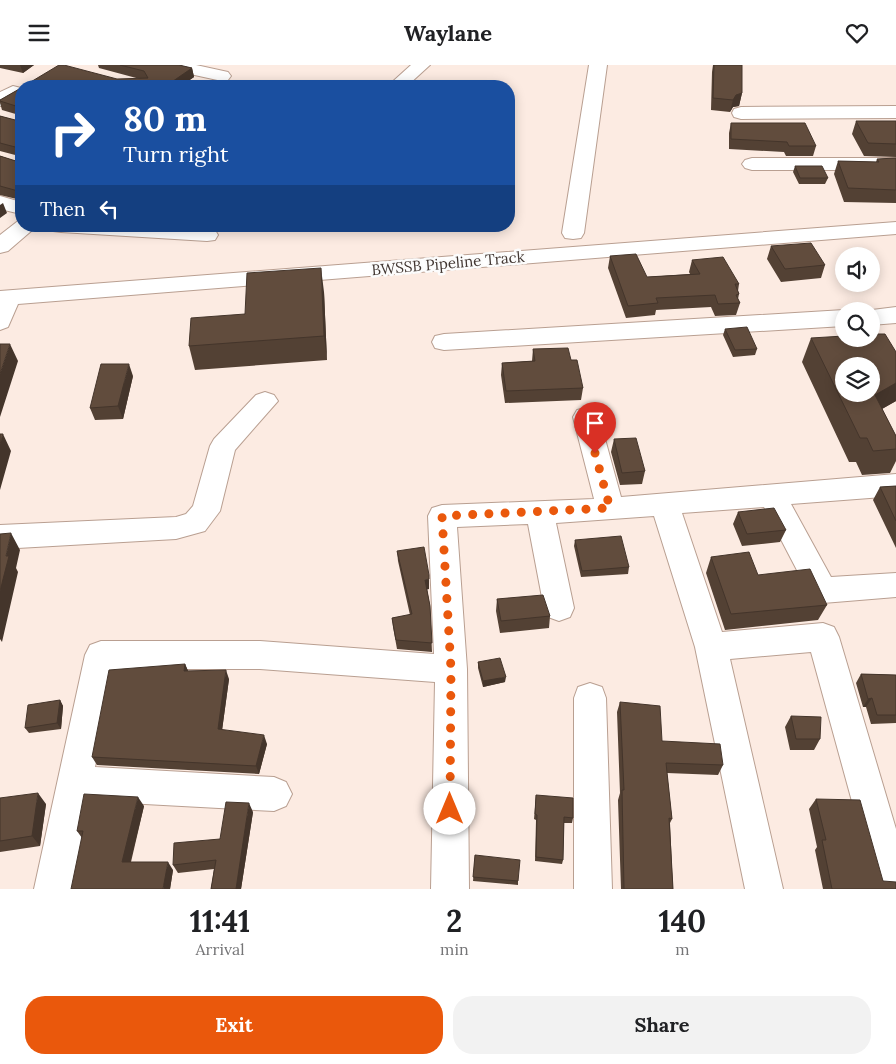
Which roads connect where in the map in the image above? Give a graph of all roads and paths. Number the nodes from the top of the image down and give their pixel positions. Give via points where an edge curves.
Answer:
1 (173, 65) edge
2 (421, 65) edge
3 (598, 65) edge
4 (222, 76) edge
5 (404, 80) edge
6 (15, 92) edge
7 (0, 101) edge
8 (896, 112) edge
9 (741, 113) dead end
10 (896, 163) edge
11 (752, 164) dead end
12 (0, 202) edge
13 (15, 206) edge
14 (896, 227) edge
15 (18, 232) edge
16 (159, 232) edge
17 (573, 233) dead end
18 (207, 235) dead end
19 (1, 244) edge
20 (5, 298) edge
21 (896, 315) edge
22 (880, 316) edge
23 (835, 319) edge
24 (0, 322) edge
25 (444, 342) dead end
26 (265, 401) dead end
27 (586, 417) dead end
28 (896, 485) edge
29 (772, 495) junction
30 (664, 503) junction
31 (610, 508) junction
32 (540, 513) junction
33 (0, 537) edge
34 (896, 585) edge
35 (559, 608) dead end
36 (711, 647) junction
37 (451, 669) junction
38 (590, 698) dead end
39 (74, 783) junction
40 (274, 793) dead end
41 (53, 889) edge
42 (450, 889) edge
43 (593, 889) edge
44 (764, 889) edge
45 (895, 889) edge

1 - 4 street
2 - 5 street
3 - 17 street
6 - 7 street
8 - 9 street
10 - 11 street
12 - 13 street
14 - 20 street, BWSSB Pipeline Track
15 - 19 street
16 - 18 street
20 - 24 street
21 - 22 street
23 - 25 street
26 - 33 street via 223,446 206,511 195,523 176,529
27 - 31 street
28 - 29 street
29 - 30 street
29 - 34 street via 823,590
30 - 31 street
30 - 36 street
31 - 32 street
32 - 35 street
32 - 37 street via 442,516
36 - 44 street
36 - 45 street via 823,637
37 - 39 street via 260,655 101,655
37 - 42 street
38 - 43 street
39 - 40 street
39 - 41 street

